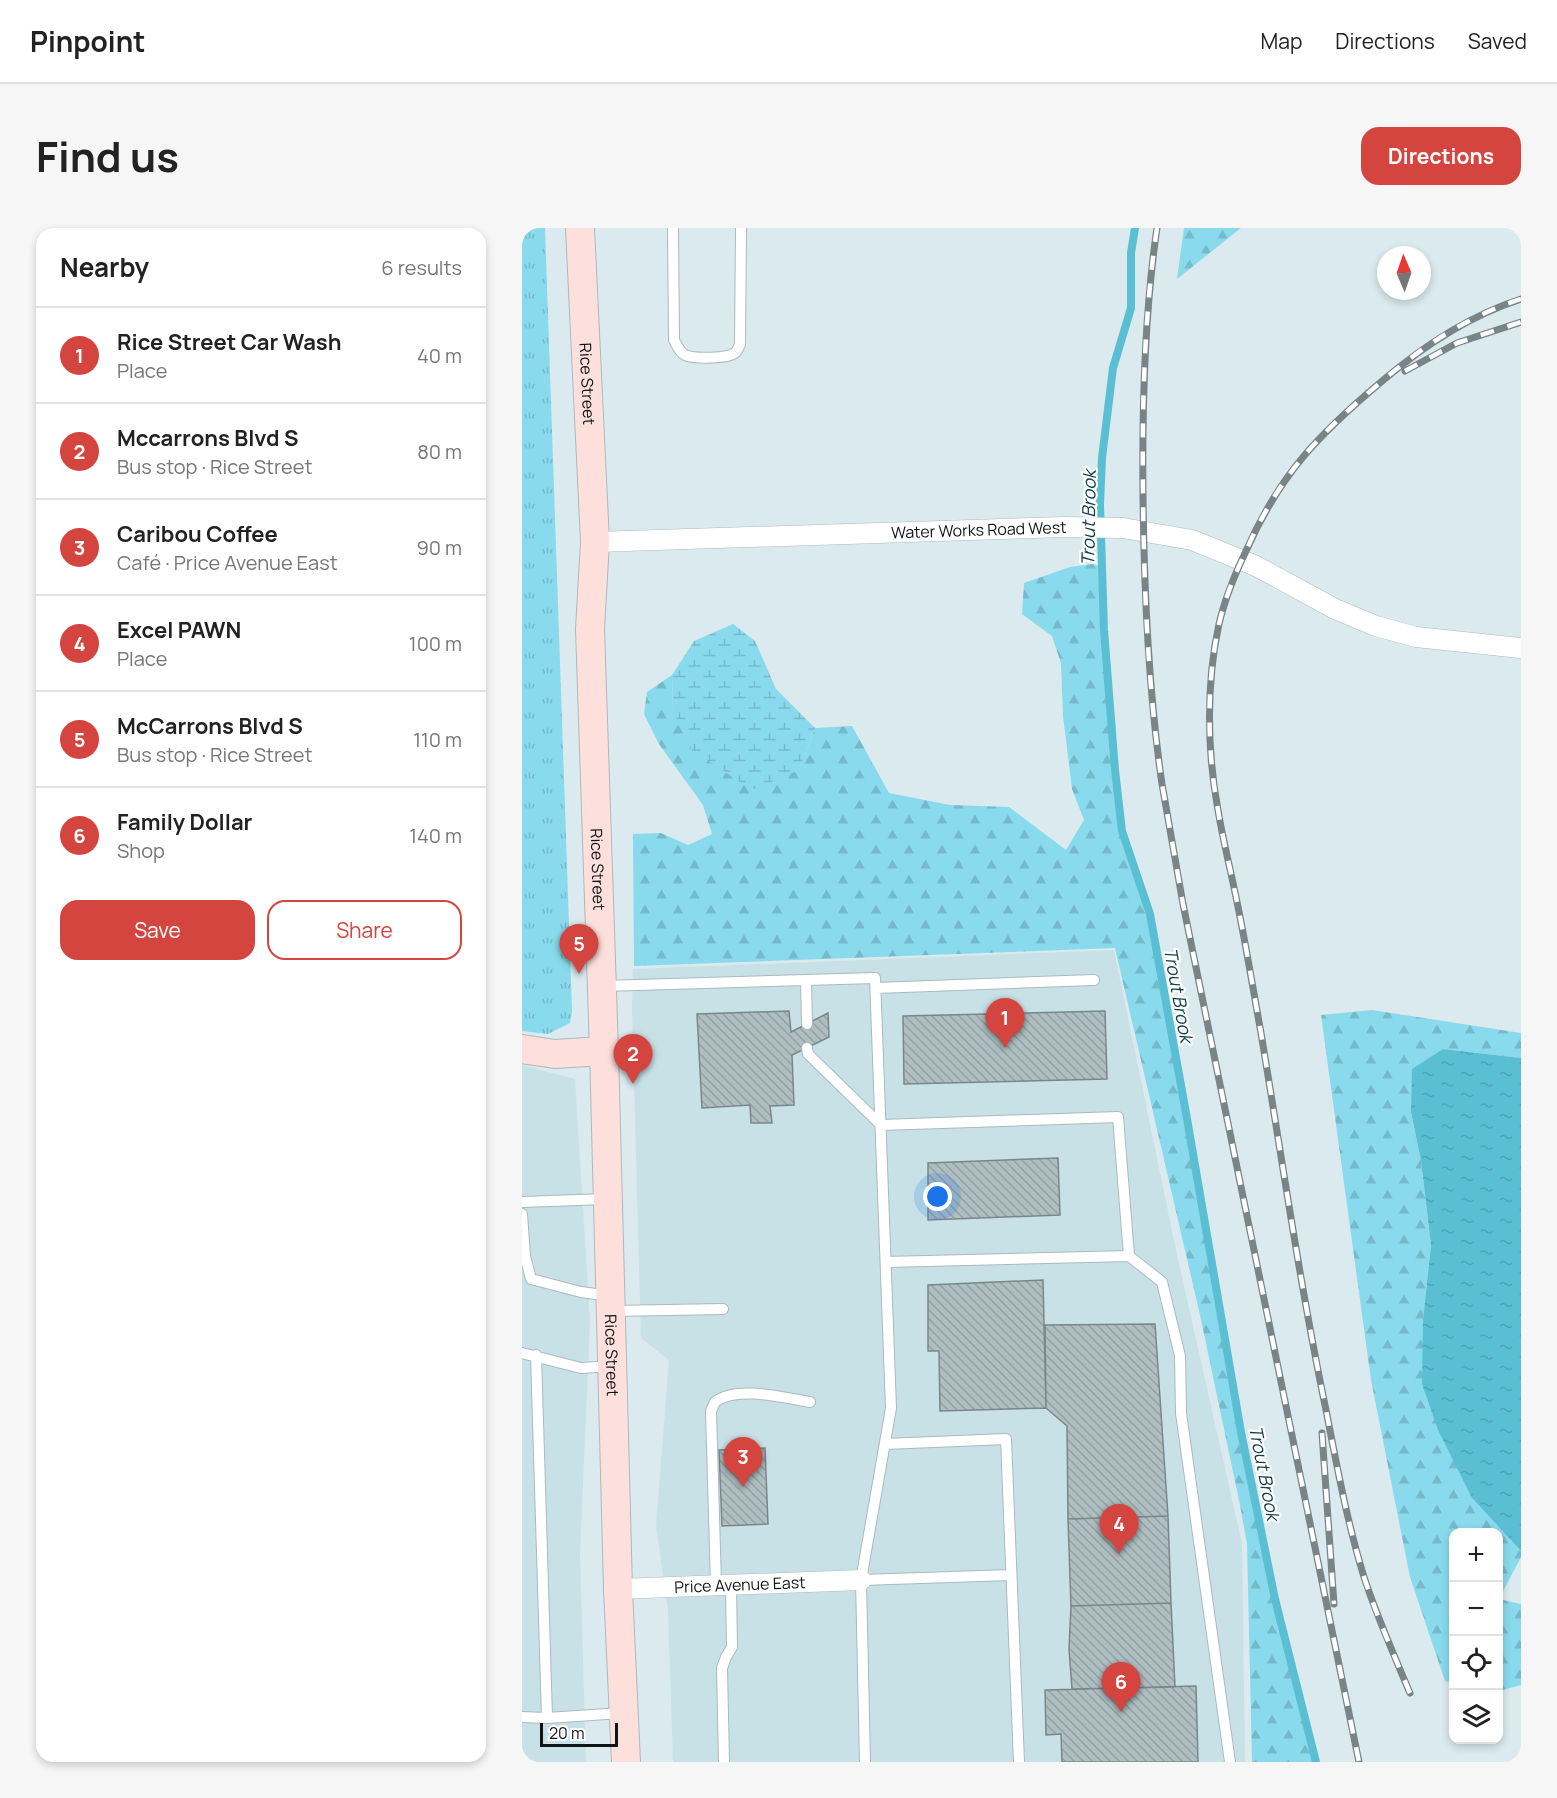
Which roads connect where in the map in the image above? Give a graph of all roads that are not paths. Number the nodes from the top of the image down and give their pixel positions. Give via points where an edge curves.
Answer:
1 (580, 228) edge
2 (673, 228) edge
3 (741, 228) edge
4 (595, 542) junction
5 (1521, 648) edge
6 (1094, 980) dead end
7 (806, 981) junction
8 (602, 986) junction
9 (876, 988) junction
10 (807, 1024) dead end
11 (807, 1048) dead end
12 (522, 1049) edge
13 (604, 1051) junction
14 (881, 1125) junction
15 (608, 1199) junction
16 (522, 1202) edge
17 (522, 1214) edge
18 (1129, 1256) junction
19 (886, 1262) junction
20 (611, 1304) junction
21 (723, 1309) dead end
22 (522, 1353) edge
23 (536, 1355) junction
24 (612, 1365) junction
25 (810, 1402) dead end
26 (885, 1444) junction
27 (1011, 1575) junction
28 (861, 1580) junction
29 (723, 1585) junction
30 (618, 1589) junction
31 (623, 1713) junction
32 (522, 1716) edge
33 (547, 1718) junction
34 (626, 1762) edge
35 (724, 1762) edge
36 (865, 1762) edge
37 (1018, 1762) edge
38 (1230, 1762) edge

1 - 4 main road, Rice Street
2 - 3 lane via 674,340 686,355 711,358 729,356 740,344
4 - 5 street, Water Works Road West via 1123,528 1192,540 1256,566 1335,609 1376,626 1416,637
4 - 8 main road, Rice Street via 590,628
6 - 9 lane
7 - 8 lane
7 - 9 lane via 875,978
7 - 10 lane
8 - 13 main road, Rice Street
9 - 14 lane
11 - 14 lane via 808,1054
12 - 13 main road via 555,1054
13 - 15 main road, Rice Street
14 - 18 lane via 1118,1117
14 - 19 lane
15 - 16 lane
15 - 20 main road, Rice Street
17 - 20 lane via 531,1279
18 - 19 lane
18 - 38 lane via 1162,1282 1180,1356 1180,1413
19 - 26 lane via 891,1408
20 - 21 lane
20 - 24 main road, Rice Street
22 - 23 lane
23 - 24 lane via 581,1368
23 - 33 lane
24 - 30 main road, Rice Street
25 - 29 lane via 755,1394 728,1396 715,1402 711,1411
26 - 27 lane via 1006,1439
26 - 28 lane
27 - 28 lane
27 - 37 lane
28 - 29 street, Price Avenue East
28 - 36 lane
29 - 30 street, Price Avenue East
29 - 35 lane via 732,1647 722,1668
30 - 31 main road, Rice Street
31 - 33 lane
31 - 34 main road, Rice Street
32 - 33 lane

